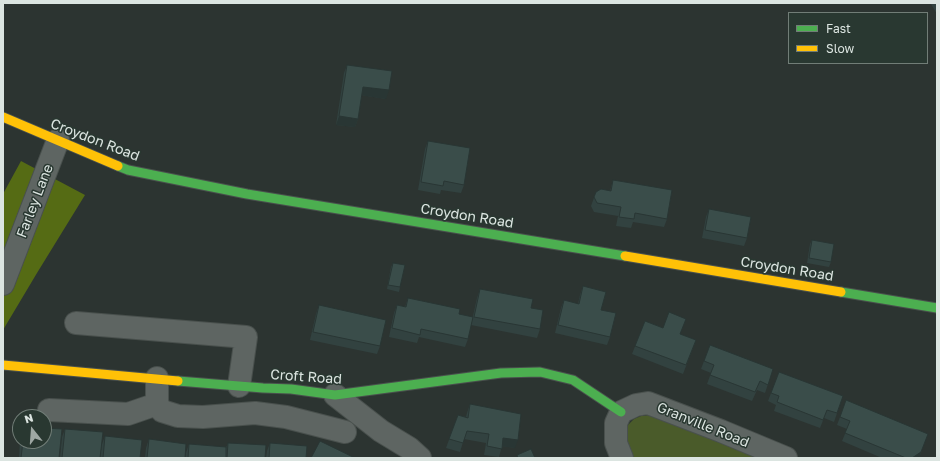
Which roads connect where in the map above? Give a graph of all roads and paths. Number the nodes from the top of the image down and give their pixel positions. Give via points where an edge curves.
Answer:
1 (3, 117) edge
2 (58, 140) junction
3 (3, 284) edge
4 (937, 308) edge
5 (76, 323) dead end
6 (3, 365) edge
7 (157, 378) junction
8 (238, 386) junction
9 (335, 395) junction
10 (157, 404) junction
11 (52, 410) edge
12 (621, 412) junction
13 (345, 432) dead end
14 (420, 458) edge
15 (622, 458) edge
16 (786, 458) edge

1 - 2 main road, Croydon Road
2 - 3 street, Farley Lane
2 - 4 main road, Croydon Road via 128,170 247,194
5 - 8 street via 246,337
6 - 7 main road, Croft Road
7 - 8 main road, Croft Road
7 - 10 street
8 - 9 main road, Croft Road via 291,388
9 - 12 main road, Croft Road via 502,373 540,372 573,380
9 - 14 street
10 - 11 street via 128,414
10 - 13 street via 162,411 178,416 255,413 286,417
12 - 15 street via 616,423 616,443
12 - 16 street, Granville Road via 648,403

